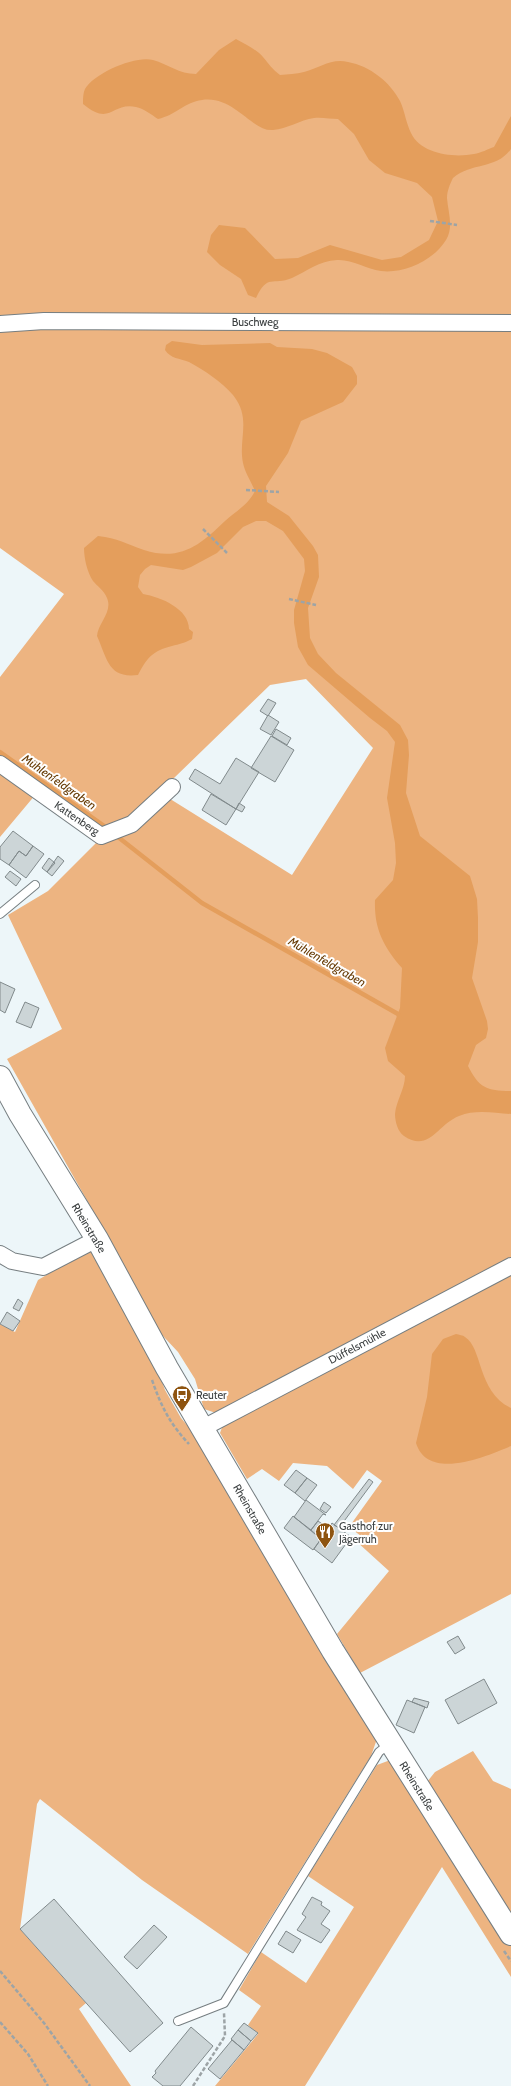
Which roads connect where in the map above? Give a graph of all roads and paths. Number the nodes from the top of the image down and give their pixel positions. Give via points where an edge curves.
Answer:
1 (430, 221) dead end
2 (457, 225) dead end
3 (511, 323) edge
4 (0, 324) edge
5 (246, 490) dead end
6 (279, 492) dead end
7 (203, 529) dead end
8 (227, 553) dead end
9 (289, 599) dead end
10 (316, 605) dead end
11 (0, 764) edge
12 (172, 787) dead end
13 (35, 885) dead end
14 (0, 914) edge
15 (0, 1077) edge
16 (97, 1239) junction
17 (0, 1254) edge
18 (511, 1266) edge
19 (203, 1428) junction
20 (390, 1743) junction
21 (511, 1934) edge
22 (0, 1971) edge
23 (224, 2003) junction
24 (178, 2021) dead end
25 (0, 2022) edge
26 (48, 2086) edge
27 (90, 2086) edge
28 (193, 2086) edge

1 - 2 path
3 - 4 street, Buschweg via 44,321
5 - 6 path
7 - 8 path
9 - 10 path
11 - 12 street, Kattenberg via 101,836 132,824
13 - 14 lane
15 - 16 main road, Rheinstraße
16 - 17 street via 42,1267 12,1261
16 - 19 main road, Rheinstraße via 167,1368
18 - 19 street, Düffelsmühle
19 - 20 main road, Rheinstraße via 333,1651
20 - 21 main road, Rheinstraße
20 - 23 lane via 379,1752
22 - 27 path via 44,2023
23 - 24 lane
23 - 28 path via 225,2036
25 - 26 path via 28,2054

